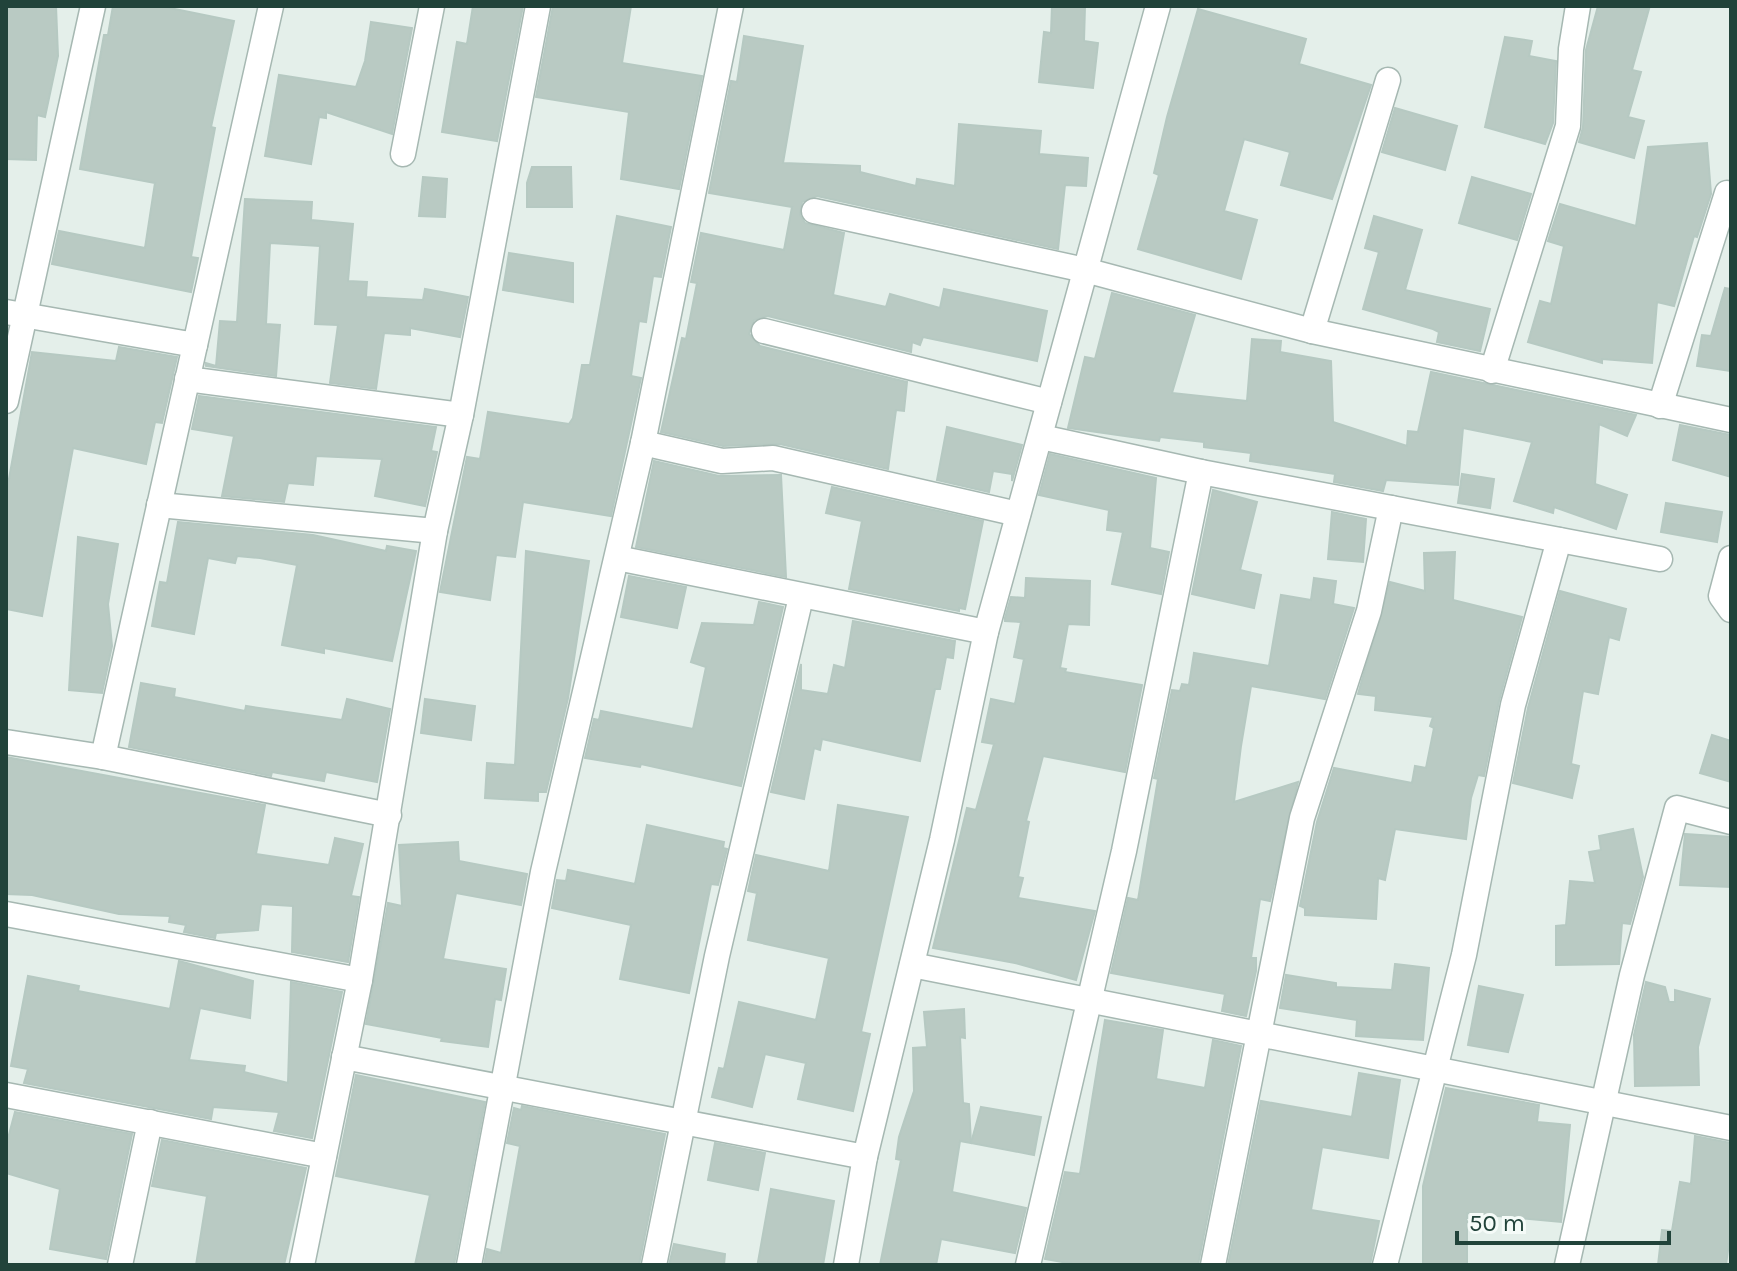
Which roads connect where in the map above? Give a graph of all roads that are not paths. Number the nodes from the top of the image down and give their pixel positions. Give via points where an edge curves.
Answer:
1 (93, 6) edge
2 (271, 6) edge
3 (432, 6) edge
4 (538, 6) edge
5 (731, 6) edge
6 (1158, 6) edge
7 (1578, 6) edge
8 (1388, 80) dead end
9 (403, 154) dead end
10 (1727, 193) dead end
11 (814, 211) dead end
12 (1085, 270) junction
13 (15, 313) edge
14 (764, 331) dead end
15 (1312, 331) junction
16 (195, 345) junction
17 (1492, 371) junction
18 (187, 379) junction
19 (6, 401) edge
20 (1049, 402) junction
21 (1660, 406) junction
22 (461, 415) junction
23 (1731, 420) edge
24 (1041, 437) junction
25 (643, 443) junction
26 (1201, 472) junction
27 (159, 505) junction
28 (1391, 508) junction
29 (1018, 514) junction
30 (435, 531) junction
31 (1559, 540) junction
32 (617, 558) junction
33 (1731, 558) edge
34 (1660, 559) dead end
35 (801, 597) junction
36 (1731, 610) edge
37 (986, 632) junction
38 (6, 742) edge
39 (103, 757) junction
40 (389, 815) junction
41 (1731, 822) edge
42 (6, 914) edge
43 (912, 965) junction
44 (360, 980) junction
45 (1089, 1000) junction
46 (1259, 1034) junction
47 (344, 1057) junction
48 (1435, 1069) junction
49 (503, 1087) junction
50 (6, 1095) edge
51 (1603, 1102) junction
52 (150, 1122) junction
53 (683, 1122) junction
54 (1731, 1128) edge
55 (324, 1156) junction
56 (865, 1157) junction
57 (120, 1265) edge
58 (302, 1265) edge
59 (469, 1265) edge
60 (654, 1265) edge
61 (846, 1265) edge
62 (1028, 1265) edge
63 (1213, 1265) edge
64 (1385, 1265) edge
65 (1567, 1265) edge

1 - 13 street
2 - 16 street
3 - 9 street
4 - 22 street
5 - 25 street
6 - 12 street
7 - 17 street via 1568,126
8 - 15 street
10 - 21 street
11 - 12 street
12 - 15 street
12 - 20 street
13 - 16 street
13 - 19 street
14 - 20 street
15 - 17 street
16 - 18 street
17 - 21 street
18 - 22 street
18 - 27 street
20 - 24 street
21 - 23 street
22 - 30 street
24 - 26 street
24 - 29 street
25 - 29 street via 722,461 773,458
25 - 32 street
26 - 28 street
26 - 45 street
27 - 30 street
27 - 39 street
28 - 31 street
28 - 46 street via 1369,611 1302,818
29 - 37 street
30 - 40 street
31 - 34 street
31 - 48 street via 1513,705 1464,955
32 - 35 street
32 - 49 street via 543,872
33 - 36 street via 1721,596
35 - 37 street
35 - 53 street
37 - 43 street
38 - 39 street
39 - 40 street
40 - 44 street
41 - 51 street via 1677,808
42 - 44 street
43 - 45 street
43 - 56 street
44 - 47 street
45 - 46 street
45 - 62 street
46 - 48 street
46 - 63 street
47 - 49 street
47 - 55 street
48 - 51 street
48 - 64 street
49 - 53 street
49 - 59 street
50 - 52 street
51 - 54 street
51 - 65 street
52 - 55 street
52 - 57 street
53 - 56 street
53 - 60 street
55 - 58 street
56 - 61 street

